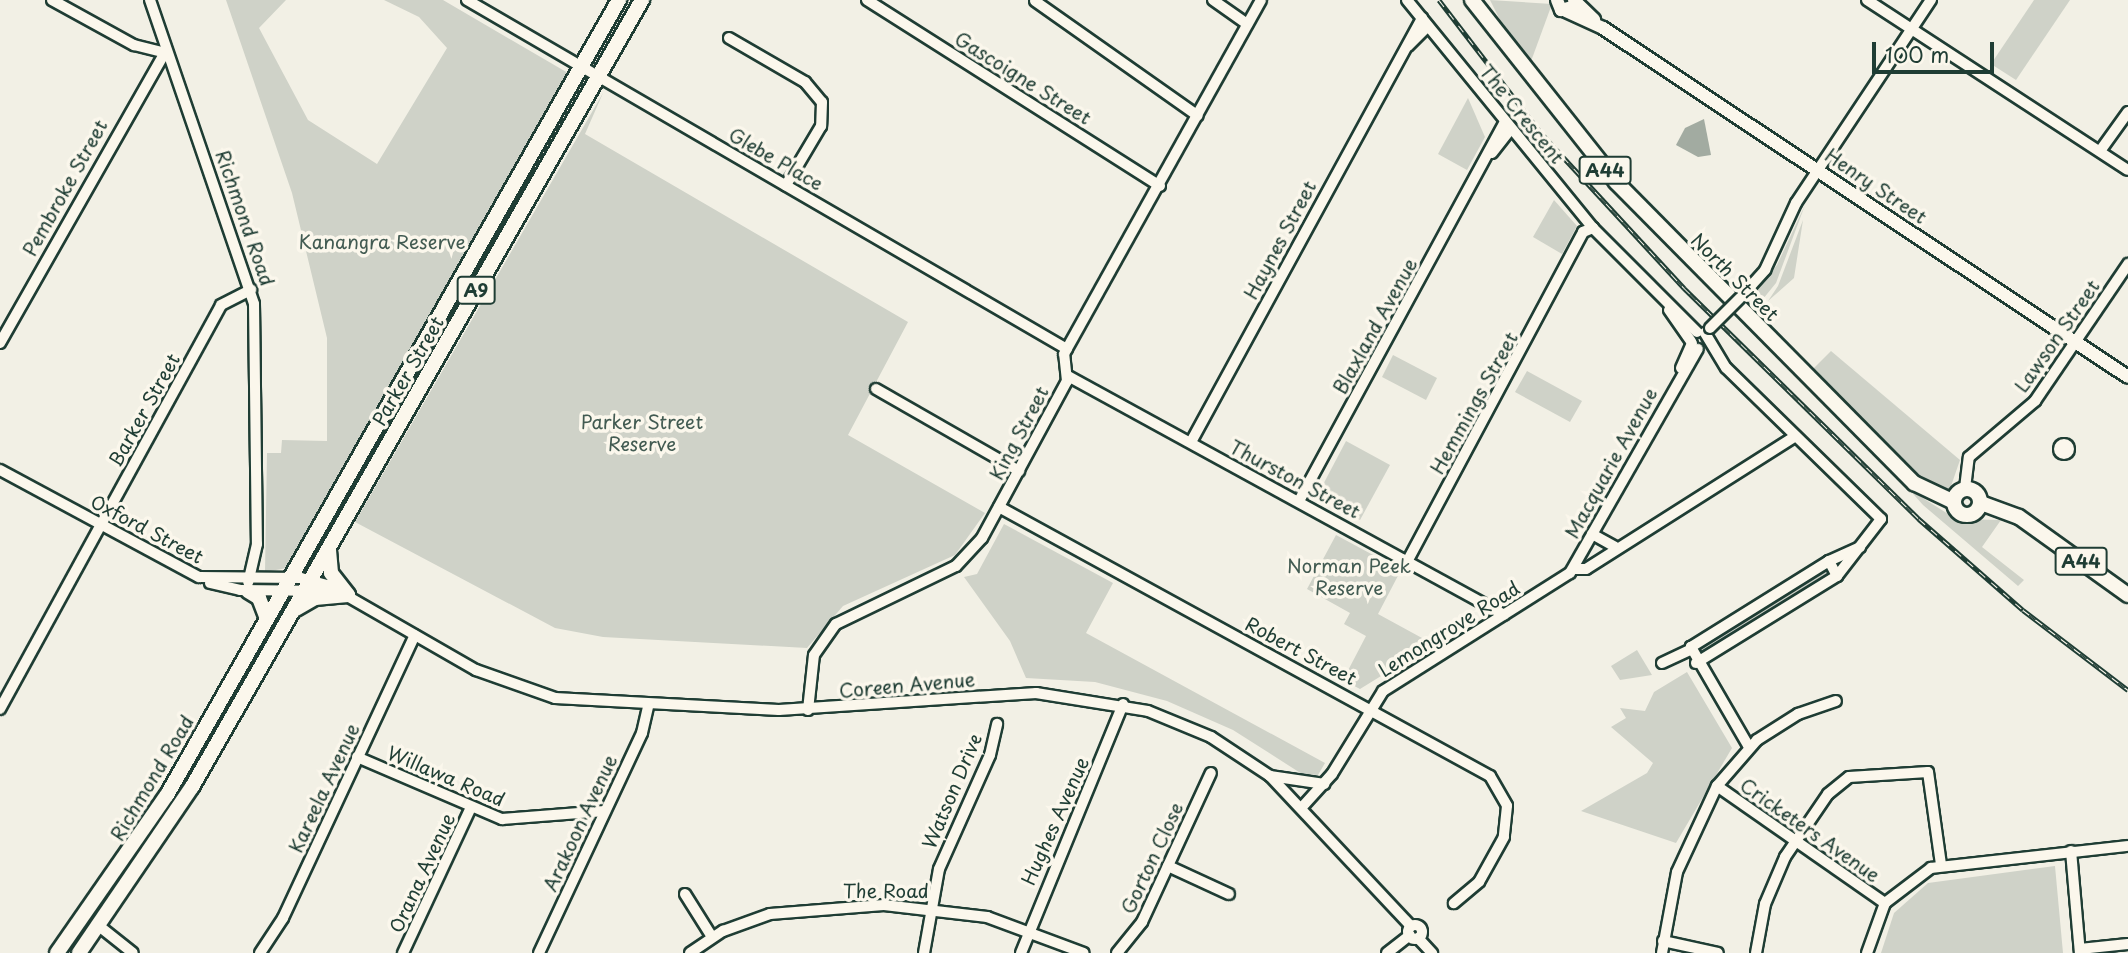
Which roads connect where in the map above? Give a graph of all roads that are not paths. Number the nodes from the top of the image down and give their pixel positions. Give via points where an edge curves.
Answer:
1 (51, 0) edge
2 (150, 0) edge
3 (467, 0) edge
4 (619, 0) edge
5 (642, 0) edge
6 (867, 0) edge
7 (1213, 0) edge
8 (1261, 0) edge
9 (1407, 0) edge
10 (1472, 0) edge
11 (1484, 0) edge
12 (1867, 0) edge
13 (1931, 0) edge
14 (1035, 1) edge
15 (1563, 3) edge
16 (1425, 22) junction
17 (1247, 24) junction
18 (1912, 28) junction
19 (729, 38) dead end
20 (165, 52) junction
21 (1512, 53) junction
22 (581, 66) junction
23 (599, 76) junction
24 (2128, 112) edge
25 (1198, 116) junction
26 (1507, 126) junction
27 (2100, 151) junction
28 (1817, 170) junction
29 (2128, 170) edge
30 (786, 185) junction
31 (1160, 186) junction
32 (1593, 228) junction
33 (2128, 264) edge
34 (251, 290) junction
35 (1700, 338) junction
36 (2076, 342) junction
37 (0, 343) edge
38 (1067, 349) junction
39 (1068, 376) junction
40 (2128, 377) edge
41 (876, 388) dead end
42 (1794, 438) junction
43 (1191, 442) junction
44 (0, 470) edge
45 (1019, 471) junction
46 (1965, 488) junction
47 (1299, 501) junction
48 (1954, 502) junction
49 (1981, 503) junction
50 (999, 507) junction
51 (101, 525) junction
52 (1592, 534) junction
53 (1866, 543) junction
54 (1615, 547) junction
55 (330, 548) junction
56 (1408, 560) junction
57 (1829, 561) junction
58 (1573, 569) junction
59 (1838, 576) junction
60 (199, 578) joint
61 (286, 583) junction
62 (309, 583) junction
63 (248, 586) junction
64 (2128, 594) edge
65 (348, 595) junction
66 (293, 611) junction
67 (1504, 615) junction
68 (268, 619) junction
69 (415, 635) junction
70 (1690, 650) junction
71 (1662, 663) dead end
72 (1696, 663) junction
73 (1836, 701) dead end
74 (1123, 704) junction
75 (648, 707) junction
76 (1370, 708) junction
77 (0, 709) edge
78 (808, 710) junction
79 (997, 724) dead end
80 (1749, 747) junction
81 (358, 757) junction
82 (1211, 773) dead end
83 (1270, 776) junction
84 (1324, 784) junction
85 (1717, 786) junction
86 (1303, 806) junction
87 (471, 807) junction
88 (605, 811) junction
89 (1795, 841) junction
90 (2128, 846) edge
91 (2071, 851) junction
92 (1941, 864) junction
93 (1168, 866) junction
94 (115, 875) junction
95 (685, 894) dead end
96 (1229, 894) dead end
97 (1454, 903) dead end
98 (1885, 903) junction
99 (933, 908) junction
100 (99, 926) junction
101 (1029, 929) junction
102 (1413, 933) junction
103 (712, 937) junction
104 (1663, 941) junction
105 (2128, 944) edge
106 (2080, 951) edge
107 (57, 953) edge
108 (79, 953) edge
109 (133, 953) edge
110 (260, 953) edge
111 (403, 953) edge
112 (539, 953) edge
113 (690, 953) edge
114 (924, 953) edge
115 (1021, 953) edge
116 (1084, 953) edge
117 (1117, 953) edge
118 (1387, 953) edge
119 (1432, 953) edge
120 (1662, 953) edge
121 (1718, 953) edge
122 (1756, 953) edge
123 (1867, 953) edge

1 - 20 street via 134,45
2 - 20 street, Richmond Road
3 - 22 street, Glebe Place
4 - 22 highway, Parker Street / A9
5 - 23 highway, Parker Street / A9
6 - 31 street, Gascoigne Street
7 - 17 street
8 - 17 street
9 - 16 street, The Crescent
10 - 21 highway, North Street / A44
11 - 21 highway, North Street / A44
12 - 18 street
13 - 18 street, Macquarie Avenue
14 - 25 street
15 - 28 main road, Henry Street
16 - 26 street, The Crescent
16 - 43 street, Haynes Street via 1401,54
17 - 25 street
18 - 27 street
18 - 28 street, Macquarie Avenue
19 - 30 street via 805,82 822,102 821,126
20 - 34 street, Richmond Road
20 - 37 street, Pembroke Street
21 - 48 highway, North Street / A44 via 1602,167 1709,278 1920,489
22 - 23 street, Glebe Place
22 - 61 highway, Parker Street / A9
23 - 30 street, Glebe Place
23 - 55 highway, Parker Street / A9
24 - 27 street
25 - 31 street
26 - 32 street, The Crescent
26 - 47 street, Blaxland Avenue
27 - 29 street
28 - 35 street, Macquarie Avenue, bridge via 1765,270
28 - 36 main road, Henry Street
30 - 38 street, Glebe Place
31 - 38 street
32 - 35 street, The Crescent
32 - 56 street, Hemmings Street
33 - 36 street, Lawson Street
34 - 51 street, Barker Street via 221,305
34 - 63 street, Richmond Road via 259,446 257,544
35 - 42 street, The Crescent
35 - 52 street, Macquarie Avenue
36 - 40 main road, Henry Street
36 - 46 street, Lawson Street via 2032,404 1969,457
38 - 39 street, King Street
39 - 43 street, Thurston Street
39 - 45 street, King Street
41 - 45 street
42 - 53 street, The Crescent via 1881,519
42 - 54 street, Lemongrove Road
43 - 47 street, Thurston Street
44 - 51 street, Oxford Street
45 - 50 street, King Street
46 - 48 highway
46 - 49 highway, A44 via 1977,492
47 - 56 street, Thurston Street
48 - 49 highway, A44 via 1969,515
49 - 64 highway, A44 via 2020,517
50 - 76 street, Robert Street
50 - 78 street, King Street via 963,561 855,611 831,629 811,664
51 - 60 street, Oxford Street
51 - 77 street, Barker Street
52 - 54 street
52 - 58 street, Macquarie Avenue
53 - 57 street
53 - 59 street
54 - 58 street, Lemongrove Road via 1586,569
55 - 62 highway, Parker Street / A9
55 - 65 highway via 331,573
56 - 67 street, Thurston Street
57 - 59 street
57 - 70 street
58 - 67 street, Lemongrove Road
59 - 72 street
60 - 63 street, Coreen Avenue
61 - 62 street, Coreen Avenue
61 - 63 street, Coreen Avenue
61 - 68 highway, Richmond Road / A9
62 - 65 street, Coreen Avenue
62 - 66 highway, Richmond Road / A9
63 - 68 highway
65 - 66 highway via 315,598
65 - 69 street, Coreen Avenue
66 - 100 highway, Richmond Road / A9 via 159,841
67 - 76 street, Lemongrove Road via 1387,687
68 - 94 highway, Richmond Road / A9
69 - 75 street, Coreen Avenue via 531,692
69 - 81 street, Kareela Avenue
70 - 71 street
70 - 72 street
72 - 80 street
73 - 80 street via 1798,714
74 - 78 street, Coreen Avenue via 1036,693
74 - 83 street, Coreen Avenue via 1204,734
74 - 101 street, Hughes Avenue
75 - 78 street, Coreen Avenue
75 - 88 street, Arakoon Avenue
76 - 84 street, Lemongrove Road
76 - 97 street, Robert Street via 1484,771 1503,792 1508,813 1502,843 1479,882
79 - 99 street, Watson Drive via 990,755 941,862
80 - 85 street
81 - 87 street, Willawa Road
81 - 110 street, Kareela Avenue via 283,918
82 - 93 street, Gorton Close
83 - 84 street
83 - 86 street, Coreen Avenue
84 - 86 street, Lemongrove Road
85 - 89 street, Cricketers Avenue
85 - 104 street via 1679,867
86 - 102 street, Coreen Avenue
87 - 88 street, Willawa Road via 521,821
87 - 111 street, Orana Avenue
88 - 112 street, Arakoon Avenue
89 - 92 street via 1828,794 1849,777 1922,768 1931,779
89 - 98 street, Cricketers Avenue
89 - 122 street via 1773,881
90 - 91 street
91 - 92 street
91 - 106 street
92 - 98 street via 1912,877
93 - 96 street
93 - 117 street, Gorton Close via 1137,930
94 - 100 highway
94 - 107 highway, Richmond Road / A9
95 - 103 street
98 - 123 street
99 - 101 street, The Road
99 - 103 street, The Road via 782,911
99 - 114 street, Watson Drive
100 - 107 highway
100 - 108 highway, Richmond Road / A9
100 - 109 street
101 - 115 street, Hughes Avenue
101 - 116 street, The Road
102 - 118 street
102 - 119 street, Coreen Avenue
103 - 113 street, The Road
104 - 120 street
104 - 121 street
105 - 106 street

